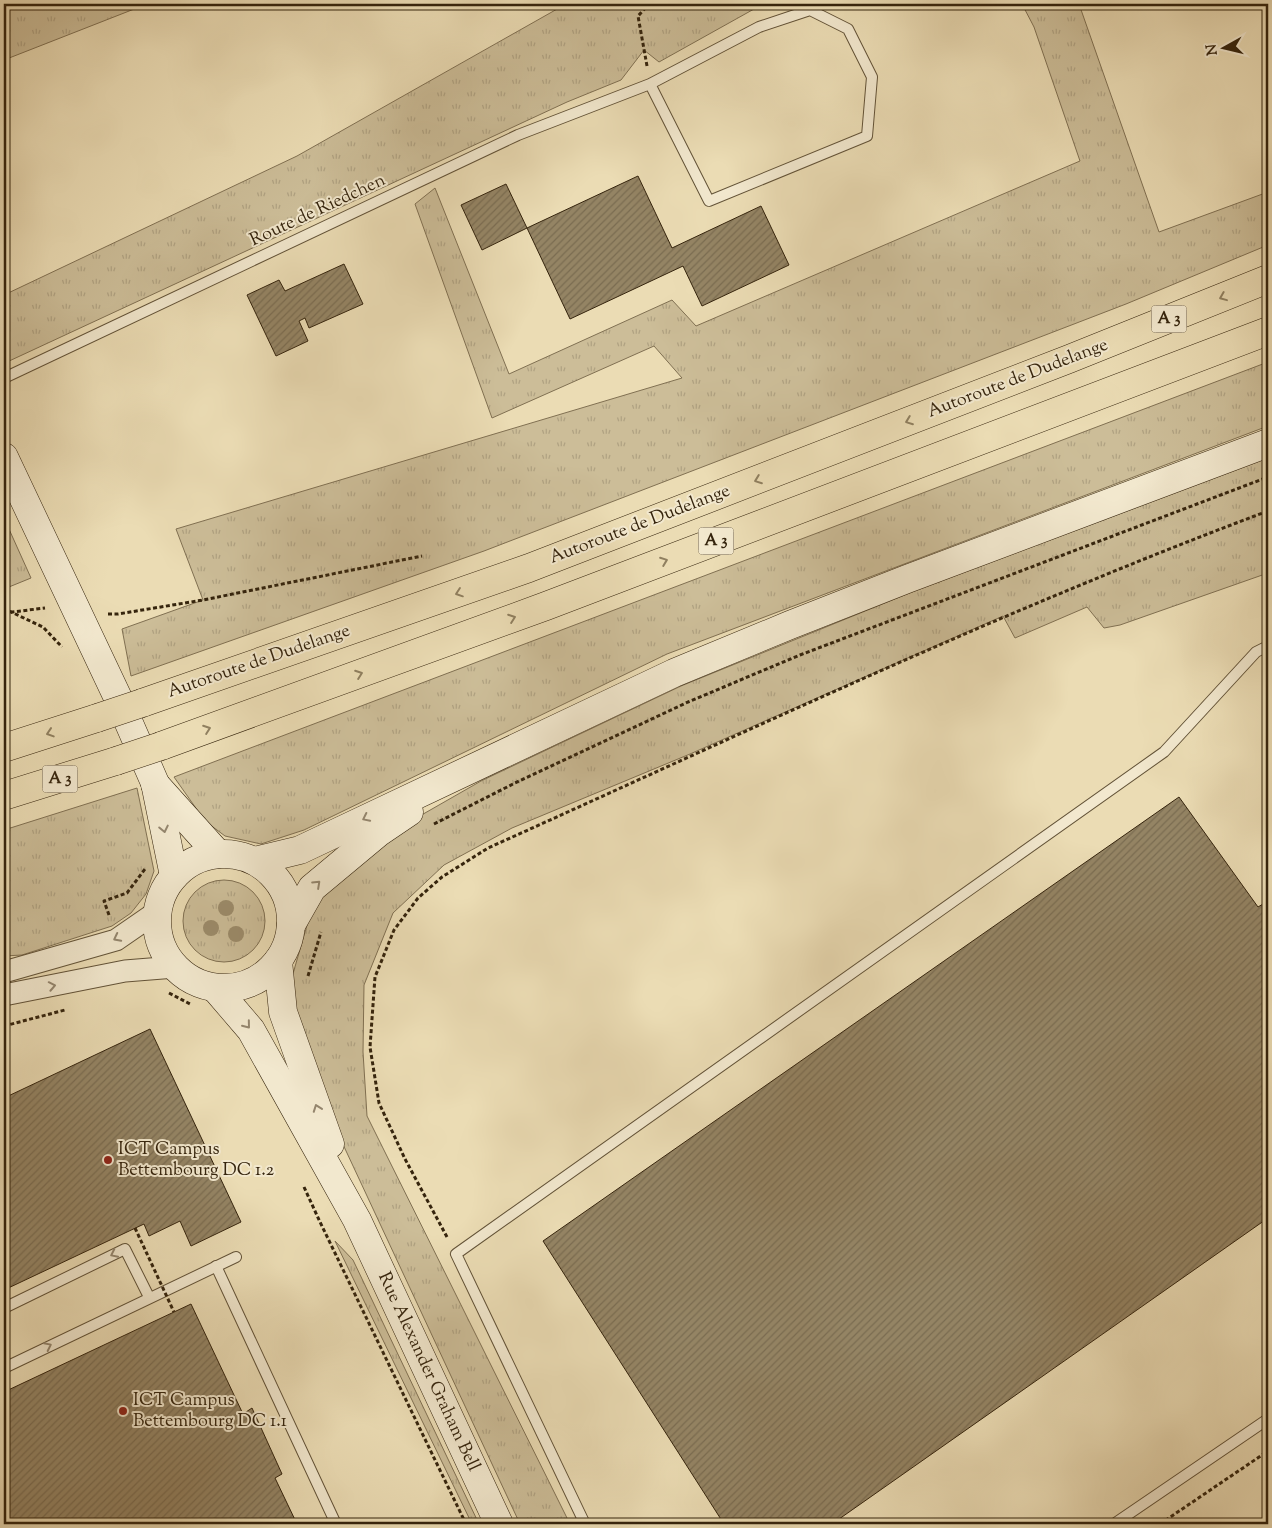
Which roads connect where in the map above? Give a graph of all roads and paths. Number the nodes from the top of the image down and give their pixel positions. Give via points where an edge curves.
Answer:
1 (649, 4) edge
2 (650, 84) junction
3 (1268, 279) edge
4 (1268, 331) edge
5 (4, 378) edge
6 (1268, 442) edge
7 (4, 456) edge
8 (1268, 477) edge
9 (1268, 511) edge
10 (422, 556) dead end
11 (74, 606) junction
12 (4, 613) edge
13 (118, 614) dead end
14 (1268, 646) edge
15 (4, 748) edge
16 (474, 767) junction
17 (154, 783) junction
18 (4, 796) edge
19 (428, 828) dead end
20 (218, 854) junction
21 (255, 862) junction
22 (174, 876) junction
23 (158, 911) junction
24 (291, 925) junction
25 (322, 926) dead end
26 (278, 961) junction
27 (175, 967) junction
28 (4, 972) edge
29 (304, 983) dead end
30 (215, 988) junction
31 (166, 993) dead end
32 (4, 995) edge
33 (195, 1006) dead end
34 (302, 1182) dead end
35 (357, 1220) junction
36 (135, 1228) dead end
37 (456, 1254) junction
38 (236, 1257) dead end
39 (216, 1266) junction
40 (149, 1297) junction
41 (4, 1308) edge
42 (174, 1312) dead end
43 (4, 1368) edge
44 (1268, 1419) edge
45 (1268, 1451) edge
46 (336, 1524) edge
47 (466, 1524) edge
48 (499, 1524) edge
49 (585, 1524) edge
50 (1114, 1524) edge
51 (1160, 1524) edge

1 - 2 path via 638,16
2 - 2 lane, Route de Riedchen via 709,200 868,136 872,77 848,29 810,10 759,26
2 - 5 lane, Route de Riedchen via 518,135
3 -> 15 highway, Autoroute de Dudelange / A 3, bridge via 529,568
18 -> 4 highway, A 3, bridge via 116,762 546,606
6 - 16 main road via 790,625 674,673
7 - 11 main road
8 - 19 path via 800,655 688,702 515,783
9 - 37 path via 1004,616 488,848 442,877 418,898 394,930 375,976 370,1047 379,1103 405,1160
10 - 13 path
11 - 12 path
11 - 17 main road
14 - 37 lane via 1256,652 1164,752
16 -> 21 main road via 300,850
24 -> 16 main road via 312,888 378,833
17 - 20 main road
17 -> 22 main road
20 - 21 main road via 237,855
20 - 22 main road via 201,858
21 - 24 main road via 271,873 282,888 289,906
22 - 23 main road
23 - 27 main road via 158,931 164,951
23 -> 28 street via 116,940
24 - 26 main road via 288,944
25 - 29 path
26 - 30 main road via 250,984
35 -> 26 main road, Rue Alexander Graham Bell via 283,1012
27 - 30 main road via 193,981
32 -> 27 street via 125,971
30 -> 35 main road, Rue Alexander Graham Bell via 251,1030
31 - 33 path
34 - 47 path
35 - 48 main road, Rue Alexander Graham Bell
36 - 42 path, bridge
37 - 49 lane
38 - 39 lane
39 - 40 lane
39 - 46 lane
40 -> 41 lane via 125,1249
43 -> 40 lane
44 - 50 lane
45 - 51 path

